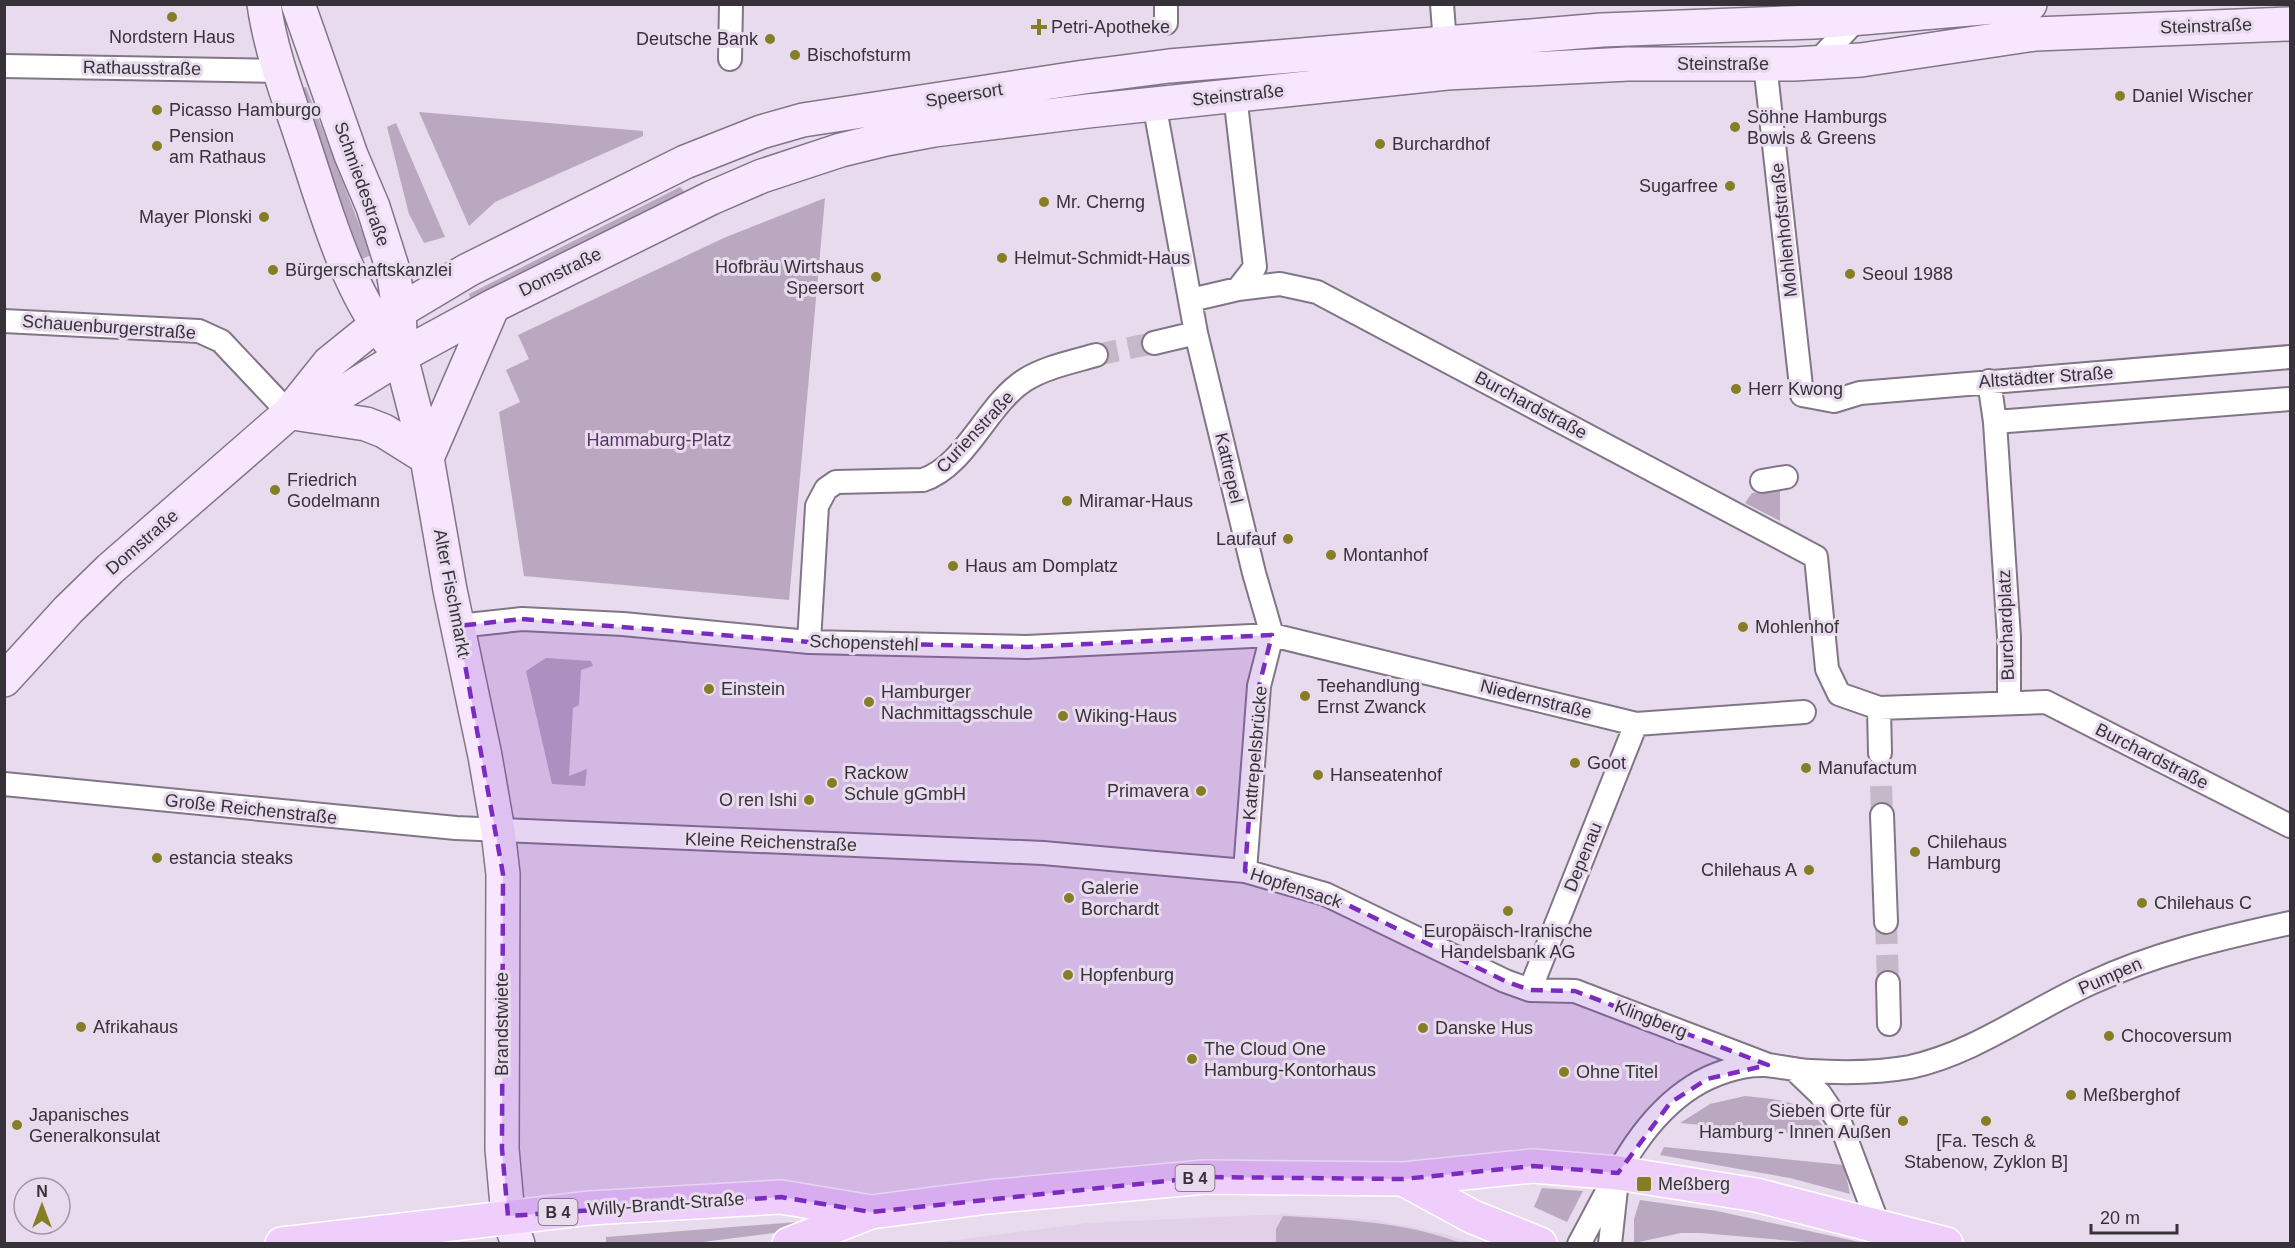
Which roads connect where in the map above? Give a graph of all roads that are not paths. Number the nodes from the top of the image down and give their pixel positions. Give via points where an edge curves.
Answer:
1 (264, 4) edge
2 (298, 4) edge
3 (730, 4) edge
4 (1442, 4) edge
5 (2030, 4) edge
6 (1857, 12) edge
7 (2290, 24) edge
8 (1446, 58) junction
9 (730, 59) dead end
10 (1816, 63) junction
11 (1765, 64) junction
12 (4, 66) edge
13 (1169, 66) junction
14 (279, 71) junction
15 (1235, 95) junction
16 (1154, 103) junction
17 (761, 132) joint
18 (841, 150) joint
19 (1238, 289) junction
20 (1191, 300) junction
21 (493, 306) junction
22 (388, 317) junction
23 (4, 321) edge
24 (1196, 333) junction
25 (1154, 343) tunnel mouth
26 (1096, 355) tunnel mouth
27 (401, 357) junction
28 (2290, 357) edge
29 (1989, 381) junction
30 (1802, 395) joint
31 (2290, 399) edge
32 (288, 413) junction
33 (1995, 422) junction
34 (428, 458) junction
35 (1786, 477) dead end
36 (1762, 481) dead end
37 (1816, 557) joint
38 (458, 626) junction
39 (1272, 635) junction
40 (809, 642) junction
41 (4, 680) edge
42 (2008, 702) junction
43 (1879, 708) junction
44 (1804, 711) dead end
45 (1636, 724) junction
46 (1880, 753) tunnel mouth
47 (4, 784) edge
48 (1882, 815) tunnel mouth
49 (2290, 826) edge
50 (498, 831) junction
51 (1043, 853) joint
52 (1245, 871) junction
53 (1886, 922) tunnel mouth
54 (2290, 923) edge
55 (1888, 982) tunnel mouth
56 (1530, 990) junction
57 (1889, 1024) dead end
58 (1768, 1065) junction
59 (1795, 1070) junction
60 (1618, 1173) junction
61 (1403, 1179) junction
62 (871, 1212) junction
63 (1878, 1224) junction
64 (509, 1234) edge
65 (282, 1244) edge
66 (789, 1244) edge
67 (1540, 1244) edge
68 (1579, 1244) edge
69 (1610, 1244) edge
70 (1946, 1244) edge

1 - 14 main road, Schmiedestraße
2 - 22 main road, Schmiedestraße via 393,270
3 - 9 street
4 - 8 street
5 - 6 main road, Steinstraße
6 - 8 main road, Steinstraße via 1602,30
6 - 10 street
7 - 10 main road, Steinstraße via 2035,34
8 - 11 main road, Steinstraße
8 - 13 main road, Steinstraße
8 - 15 main road, Steinstraße
10 - 11 main road, Steinstraße
11 - 30 street, Mohlenhofstraße
12 - 14 street, Rathausstraße
13 - 15 main road
13 - 16 main road
13 - 17 main road, Speersort via 803,120
14 - 22 main road, Schmiedestraße via 349,270
15 - 16 main road, Steinstraße
15 - 19 street via 1255,267
16 - 18 main road, Speersort via 934,130
16 - 20 street, Kattrepel
17 - 22 main road, Domstraße via 685,162 468,270
18 - 21 main road, Domstraße via 711,198
19 - 20 street
19 - 37 street, Burchardstraße via 1280,284 1317,292
20 - 24 street, Kattrepel
21 - 27 main road, Domstraße
21 - 34 main road
22 - 27 main road, Schmiedestraße
22 - 32 main road, Domstraße via 329,363
23 - 32 street, Schauenburgerstraße via 199,332 221,341
24 - 25 street
24 - 39 street, Kattrepel
26 - 40 street, Curienstraße via 1050,368 1025,380 933,477 836,482 826,489 817,506
27 - 32 main road, Domstraße via 329,401
27 - 34 main road, Alter Fischmarkt
28 - 29 street, Altstädter Straße
29 - 30 street, Altstädter Straße via 1860,393 1834,400
29 - 33 street, Burchardplatz
31 - 33 street
32 - 34 main road via 366,424 384,430
32 - 41 main road, Domstraße via 110,569
33 - 42 street, Burchardplatz via 2008,637
34 - 38 main road, Alter Fischmarkt
35 - 36 street
37 - 43 street, Burchardplatz via 1827,669 1839,694
38 - 40 street, Schopenstehl via 522,619 623,624
38 - 50 main road, Alter Fischmarkt
39 - 40 street, Schopenstehl via 1027,647
39 - 45 street, Niedernstraße
39 - 52 street, Kattrepelsbrücke via 1259,686
42 - 43 street, Burchardplatz
42 - 49 street, Burchardstraße via 2046,702
43 - 46 street
44 - 45 street, Niedernstraße
45 - 56 street, Depenau
47 - 50 street, Große Reichenstraße
48 - 53 street
50 - 51 street, Kleine Reichenstraße
50 - 64 main road, Brandstwiete via 503,874 502,1149
51 - 52 street, Hopfensack
52 - 56 street, Hopfensack via 1325,894
54 - 59 street, Pumpen via 2145,959 1941,1060 1887,1071
55 - 57 street
56 - 58 street, Klingberg via 1575,991
58 - 59 street
58 - 60 street via 1736,1069 1707,1079 1670,1102 1641,1136
59 - 63 street via 1820,1094 1841,1125
60 - 61 main road, Willy-Brandt-Straße / B 4 via 1533,1166
60 - 63 main road, Willy-Brandt-Straße / B 4 via 1756,1195
60 - 68 street
60 - 69 street
61 - 62 main road, Willy-Brandt-Straße / B 4 via 1205,1177 1080,1187
61 - 67 main road, Willy-Brandt-Straße / B 4 via 1473,1217
62 - 64 main road, Willy-Brandt-Straße / B 4 via 781,1197 599,1208
62 - 66 main road, Willy-Brandt-Straße / B 4
63 - 70 main road, Willy-Brandt-Straße / B 4
64 - 65 main road, Willy-Brandt-Straße / B 4

